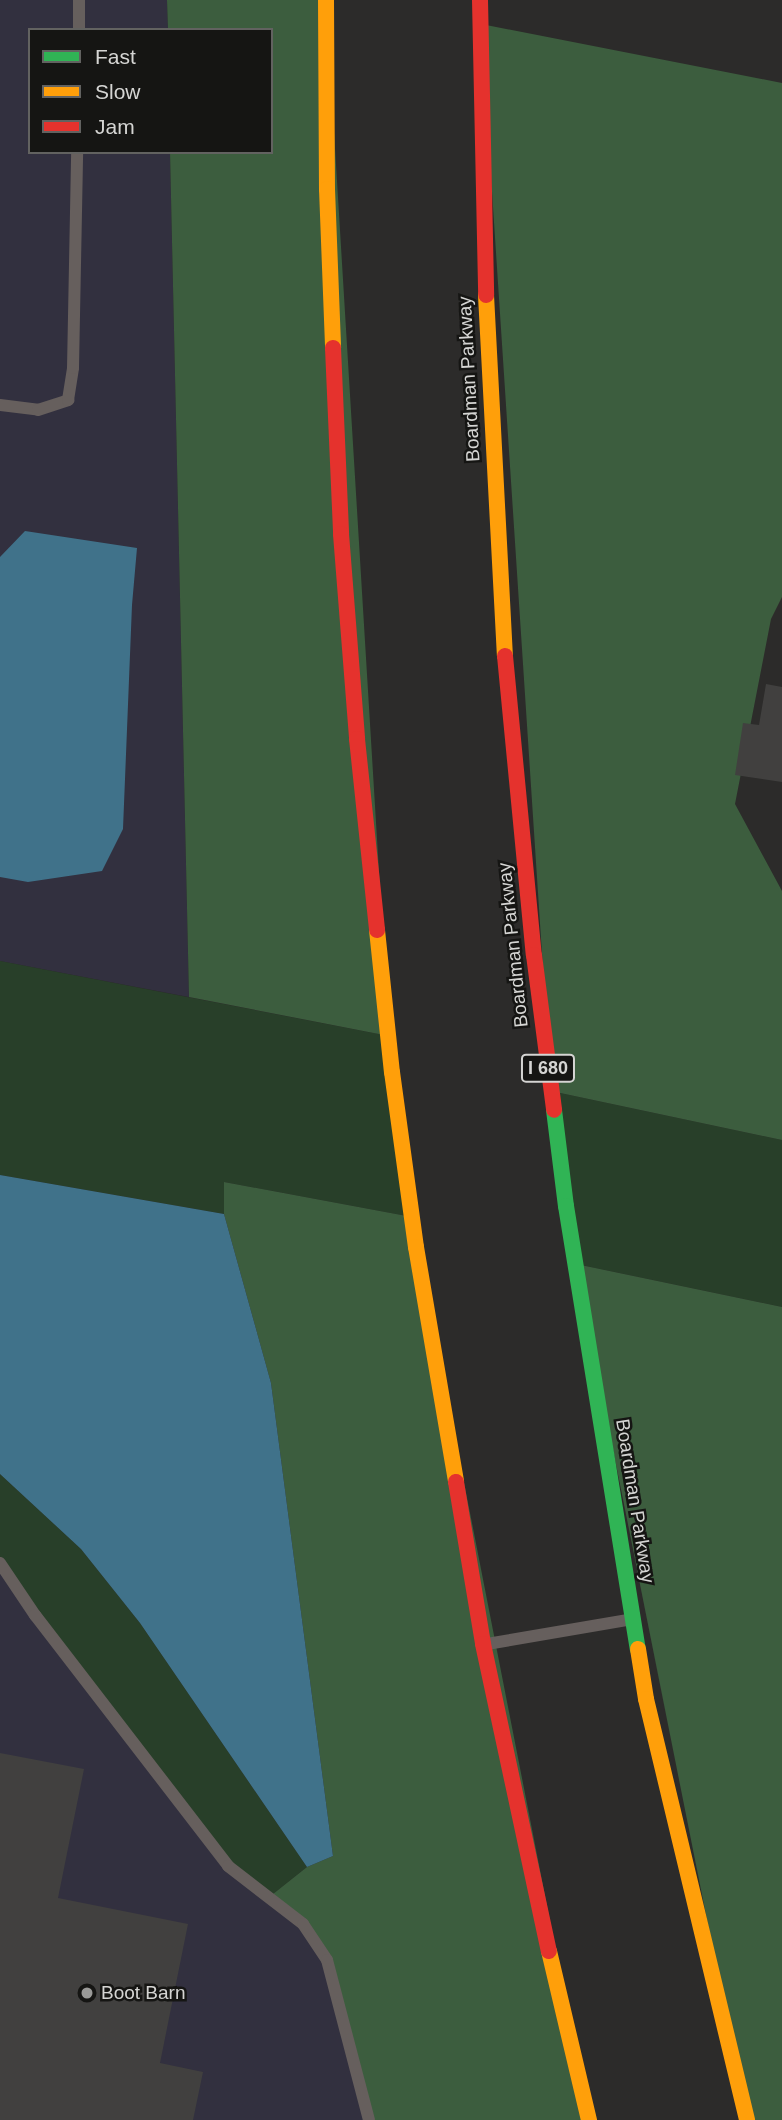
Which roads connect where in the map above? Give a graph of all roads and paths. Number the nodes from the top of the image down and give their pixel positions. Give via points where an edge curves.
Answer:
1 (79, 0) edge
2 (326, 0) edge
3 (480, 0) edge
4 (79, 28) edge
5 (77, 154) edge
6 (0, 405) edge
7 (0, 1563) edge
8 (632, 1619) junction
9 (483, 1644) junction
10 (369, 2120) edge
11 (589, 2120) edge
12 (747, 2120) edge

1 - 4 lane
2 - 9 highway via 333,376 357,739 410,1204
3 - 8 highway, Boardman Parkway / I 680 via 481,181 503,634 534,955 566,1206
5 - 6 lane via 73,368 68,400 38,410
7 - 10 lane via 228,1866 303,1924 327,1960
8 - 9 lane
8 - 12 highway, Boardman Parkway / I 680 via 646,1699
9 - 11 highway via 520,1827

